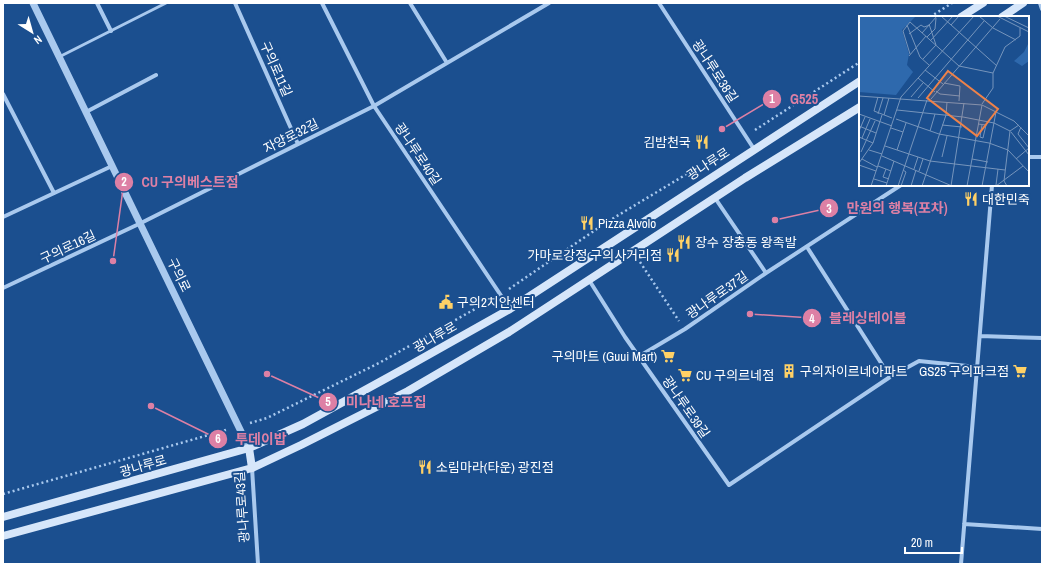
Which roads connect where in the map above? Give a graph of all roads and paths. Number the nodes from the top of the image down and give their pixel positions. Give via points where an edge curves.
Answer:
1 (33, 3) edge
2 (97, 3) edge
3 (166, 3) edge
4 (235, 3) edge
5 (322, 3) edge
6 (410, 3) edge
7 (549, 3) edge
8 (659, 3) edge
9 (952, 3) edge
10 (983, 3) edge
11 (1023, 3) edge
12 (1040, 3) edge
13 (1042, 9) edge
14 (932, 16) edge
15 (963, 16) edge
16 (1004, 16) edge
17 (111, 31) junction
18 (59, 57) junction
19 (447, 63) junction
20 (859, 63) edge
21 (156, 75) dead end
22 (859, 82) edge
23 (3, 94) edge
24 (374, 106) junction
25 (859, 108) edge
26 (86, 112) junction
27 (745, 136) junction
28 (298, 144) junction
29 (754, 149) junction
30 (726, 150) dead end
31 (1029, 156) edge
32 (1042, 157) edge
33 (112, 166) junction
34 (899, 186) edge
35 (992, 186) edge
36 (54, 193) junction
37 (715, 198) junction
38 (3, 217) edge
39 (141, 223) junction
40 (806, 247) junction
41 (637, 257) dead end
42 (766, 273) junction
43 (589, 280) junction
44 (3, 288) edge
45 (501, 295) junction
46 (510, 309) junction
47 (685, 329) junction
48 (980, 336) junction
49 (1042, 338) edge
50 (638, 357) junction
51 (977, 367) junction
52 (890, 377) junction
53 (240, 426) junction
54 (249, 448) junction
55 (252, 468) junction
56 (3, 494) edge
57 (3, 517) edge
58 (964, 524) junction
59 (1042, 529) edge
60 (3, 536) edge
61 (258, 564) edge
62 (961, 564) edge

1 - 18 street, 구의로
2 - 17 street
3 - 17 lane
4 - 28 street, 구의로11길
5 - 24 street, 광나루로40길
6 - 19 street
7 - 19 street, 자양로32길
8 - 27 street, 광나루로38길
9 - 14 path
10 - 15 main road
11 - 16 main road
12 - 13 street
17 - 18 lane
18 - 26 street, 구의로
19 - 24 street, 자양로32길
20 - 27 path
21 - 26 street
22 - 29 main road, 광나루로
23 - 36 street
24 - 28 street, 자양로32길
24 - 45 street, 광나루로40길
25 - 37 main road
26 - 33 street, 구의로
27 - 29 street, 광나루로38길
28 - 39 street, 자양로32길
29 - 46 main road, 광나루로
30 - 45 path via 607,222
31 - 32 street
33 - 36 street
33 - 39 street, 구의로
34 - 40 street, 광나루로37길
35 - 48 street
36 - 38 street
37 - 42 street
37 - 43 main road
39 - 44 street, 구의로16길
39 - 53 street, 구의로
40 - 42 street, 광나루로37길
40 - 52 street
41 - 47 path
42 - 47 street, 광나루로37길
43 - 50 street, 광나루로39길
43 - 55 main road via 509,332 408,392
45 - 46 street, 광나루로40길
45 - 53 path via 379,363 267,418
46 - 54 main road, 광나루로 via 310,420
47 - 50 street, 광나루로37길
48 - 49 street
48 - 51 street
50 - 52 street, 광나루로39길 via 729,485
51 - 52 street via 919,361
51 - 58 street
53 - 54 street, 구의로
53 - 56 path
54 - 55 main road, 광나루로43길
54 - 57 main road, 광나루로
55 - 60 main road
55 - 61 street, 광나루로43길
58 - 59 street
58 - 62 street

